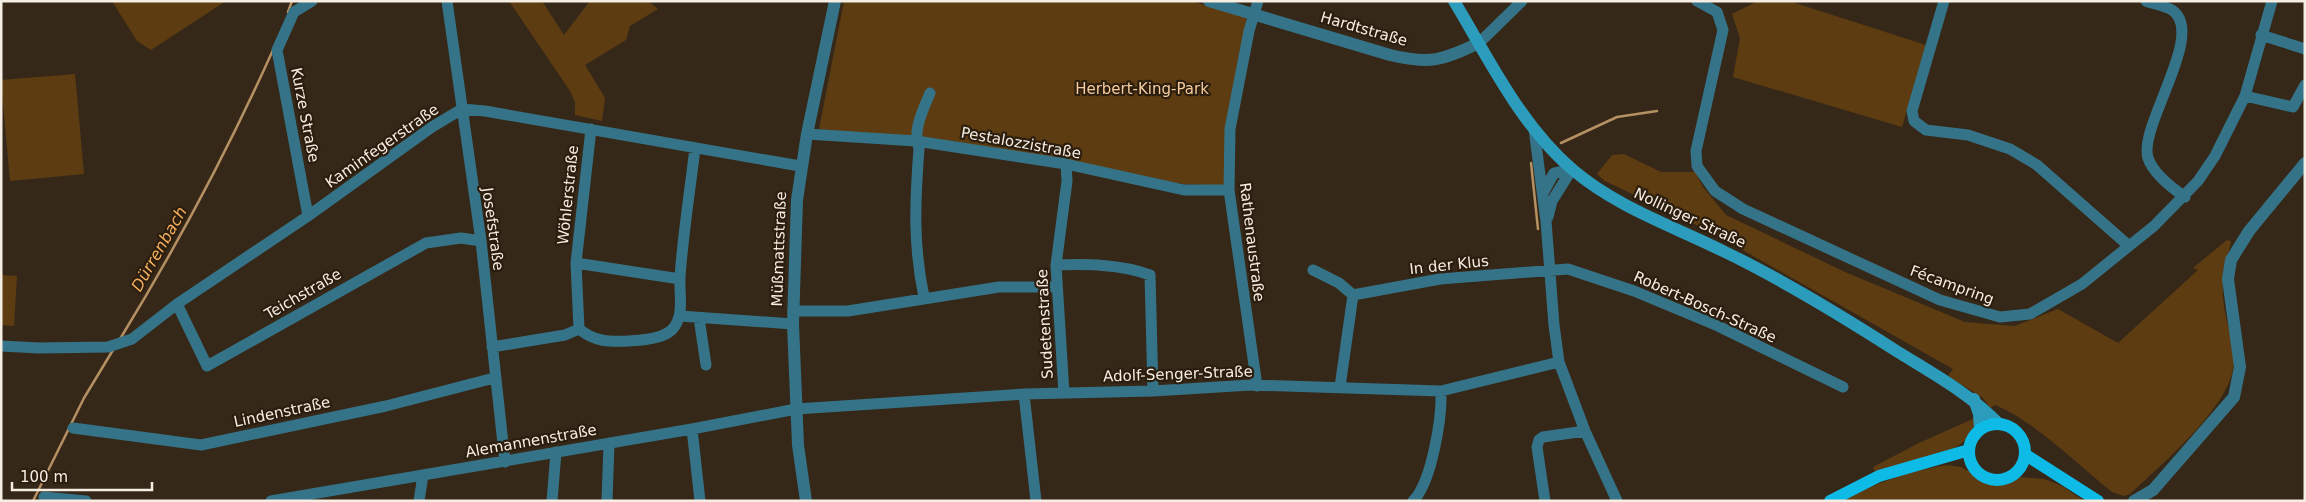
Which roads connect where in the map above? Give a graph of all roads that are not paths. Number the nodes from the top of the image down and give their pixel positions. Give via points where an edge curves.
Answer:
1 (312, 1) edge
2 (447, 1) edge
3 (835, 1) edge
4 (1210, 1) edge
5 (1258, 1) edge
6 (1454, 1) edge
7 (1522, 1) edge
8 (1697, 1) edge
9 (1944, 1) edge
10 (2146, 1) edge
11 (2272, 1) edge
12 (1254, 14) junction
13 (2261, 36) junction
14 (1479, 43) junction
15 (2305, 49) edge
16 (2305, 85) edge
17 (930, 93) dead end
18 (2245, 96) junction
19 (462, 109) junction
20 (591, 129) junction
21 (1534, 129) junction
22 (807, 134) junction
23 (916, 141) junction
24 (695, 148) junction
25 (1066, 164) junction
26 (2305, 164) edge
27 (800, 166) junction
28 (1572, 169) junction
29 (1229, 190) junction
30 (1542, 194) junction
31 (2185, 197) junction
32 (308, 216) junction
33 (1546, 221) junction
34 (481, 240) junction
35 (2130, 246) junction
36 (576, 263) junction
37 (1056, 265) junction
38 (1313, 270) dead end
39 (1550, 272) junction
40 (680, 279) junction
41 (1056, 287) junction
42 (1353, 295) junction
43 (924, 297) junction
44 (177, 304) junction
45 (793, 311) junction
46 (680, 316) junction
47 (699, 318) junction
48 (793, 324) junction
49 (579, 329) junction
50 (1, 346) edge
51 (492, 347) junction
52 (1559, 362) junction
53 (706, 364) dead end
54 (494, 378) junction
55 (1257, 386) junction
56 (1340, 387) junction
57 (1844, 388) dead end
58 (1153, 391) junction
59 (1441, 391) junction
60 (1064, 393) junction
61 (1024, 394) junction
62 (1974, 399) junction
63 (796, 409) junction
64 (1999, 424) junction
65 (73, 428) dead end
66 (692, 429) junction
67 (1980, 429) junction
68 (1585, 431) junction
69 (609, 443) junction
70 (1969, 450) junction
71 (556, 452) junction
72 (2026, 455) junction
73 (1940, 460) junction
74 (505, 462) junction
75 (1972, 464) junction
76 (2021, 468) junction
77 (423, 475) junction
78 (2055, 475) junction
79 (2151, 495) edge
80 (44, 497) dead end
81 (86, 501) edge
82 (271, 501) edge
83 (419, 501) edge
84 (552, 501) edge
85 (607, 501) edge
86 (700, 501) edge
87 (806, 501) edge
88 (1036, 501) edge
89 (1413, 501) edge
90 (1545, 501) edge
91 (1617, 501) edge
92 (1830, 501) edge
93 (2098, 501) edge
94 (2134, 501) edge

1 - 32 street, Kurze Straße via 294,12 277,50
2 - 19 street, Josefstraße
3 - 22 street, Müßmattstraße
4 - 12 street, Hardtstraße
5 - 12 street, Rathenaustraße
6 - 14 main road, Nollinger Straße
7 - 14 street
8 - 35 street, Fécampring via 1717,12 1723,30 1700,123 1697,166 1715,191 1743,209 1923,292 1969,310 2000,317 2030,314 2082,284
9 - 35 street via 1912,111 1914,121 1926,130 1968,135 2010,149 2037,166
10 - 31 street via 2173,10 2182,24 2179,52 2147,151 2158,172
11 - 13 street, Fécampring
12 - 14 street, Hardtstraße via 1418,61 1444,59
12 - 29 street, Rathenaustraße via 1230,129
13 - 15 street
13 - 18 street, Fécampring
14 - 21 main road, Nollinger Straße
16 - 18 street via 2293,107
17 - 23 street
18 - 31 street, Fécampring via 2215,156
19 - 20 street, Kaminfegerstraße
19 - 32 street, Kaminfegerstraße
19 - 34 street, Josefstraße
20 - 24 street, Kaminfegerstraße
20 - 36 street, Wöhlerstraße
21 - 28 main road, Nollinger Straße
21 - 30 street
22 - 23 street, Pestalozzistraße
22 - 27 street, Müßmattstraße
23 - 25 street, Pestalozzistraße
23 - 43 street via 919,149 915,213 917,258
24 - 27 street, Kaminfegerstraße
24 - 40 street
25 - 29 street, Pestalozzistraße via 1184,190
25 - 37 street, Sudetenstraße via 1068,180
26 - 79 street via 2249,231 2231,260 2228,279 2240,367 2234,397
27 - 45 street, Müßmattstraße
28 - 30 street via 1554,174
28 - 33 street via 1552,201
28 - 62 main road, Nollinger Straße via 1611,198 1806,294
29 - 55 street, Rathenaustraße
30 - 33 street
31 - 35 street, Fécampring
32 - 44 street, Kaminfegerstraße
33 - 39 street
34 - 44 street, Teichstraße via 461,238 426,243 207,366
34 - 51 street, Josefstraße
36 - 40 street, Wöhlerstraße
36 - 49 street, Wöhlerstraße
37 - 41 street, Sudetenstraße
37 - 58 street via 1103,266 1150,275
38 - 42 street via 1339,283
39 - 42 street, In der Klus via 1440,279
39 - 52 street
39 - 57 street, Robert-Bosch-Straße via 1568,269 1634,291 1718,326
40 - 46 street
41 - 43 street via 1000,287
41 - 60 street, Sudetenstraße
42 - 56 street
43 - 45 street via 848,310
44 - 50 street, Kaminfegerstraße via 132,339 108,347
45 - 48 street, Müßmattstraße
46 - 47 street
46 - 49 street via 674,328 646,340 598,341
47 - 48 street
47 - 53 street
48 - 63 street, Müßmattstraße
49 - 51 street via 565,335
51 - 54 street, Josefstraße
52 - 59 street, Adolf-Senger-Straße
52 - 68 street
54 - 65 street, Lindenstraße via 386,406 201,445
54 - 74 street, Josefstraße
55 - 56 street, Adolf-Senger-Straße
55 - 58 street, Adolf-Senger-Straße
56 - 59 street, Adolf-Senger-Straße
58 - 60 street, Adolf-Senger-Straße
59 - 89 street via 1442,410 1433,452 1423,484
60 - 61 street, Adolf-Senger-Straße
61 - 63 street, Adolf-Senger-Straße
61 - 88 street
62 - 64 main road, Nollinger Straße
62 - 67 main road
63 - 66 street, Alemannenstraße
63 - 87 street, Müßmattstraße
64 - 67 main road
64 - 72 main road via 2019,434
66 - 69 street, Alemannenstraße
66 - 86 street
67 - 70 main road via 1972,438
68 - 90 street via 1539,440 1537,447
68 - 91 street
69 - 71 street, Alemannenstraße
69 - 85 street
70 - 73 main road
70 - 75 main road
71 - 74 street, Alemannenstraße
71 - 84 street
72 - 76 main road
72 - 78 main road
73 - 75 main road
73 - 92 main road via 1879,476
74 - 77 street, Alemannenstraße
75 - 76 main road via 1981,475 1995,480 2009,478
76 - 78 main road
77 - 82 street, Alemannenstraße
77 - 83 street
78 - 93 main road
79 - 94 street
80 - 81 street

